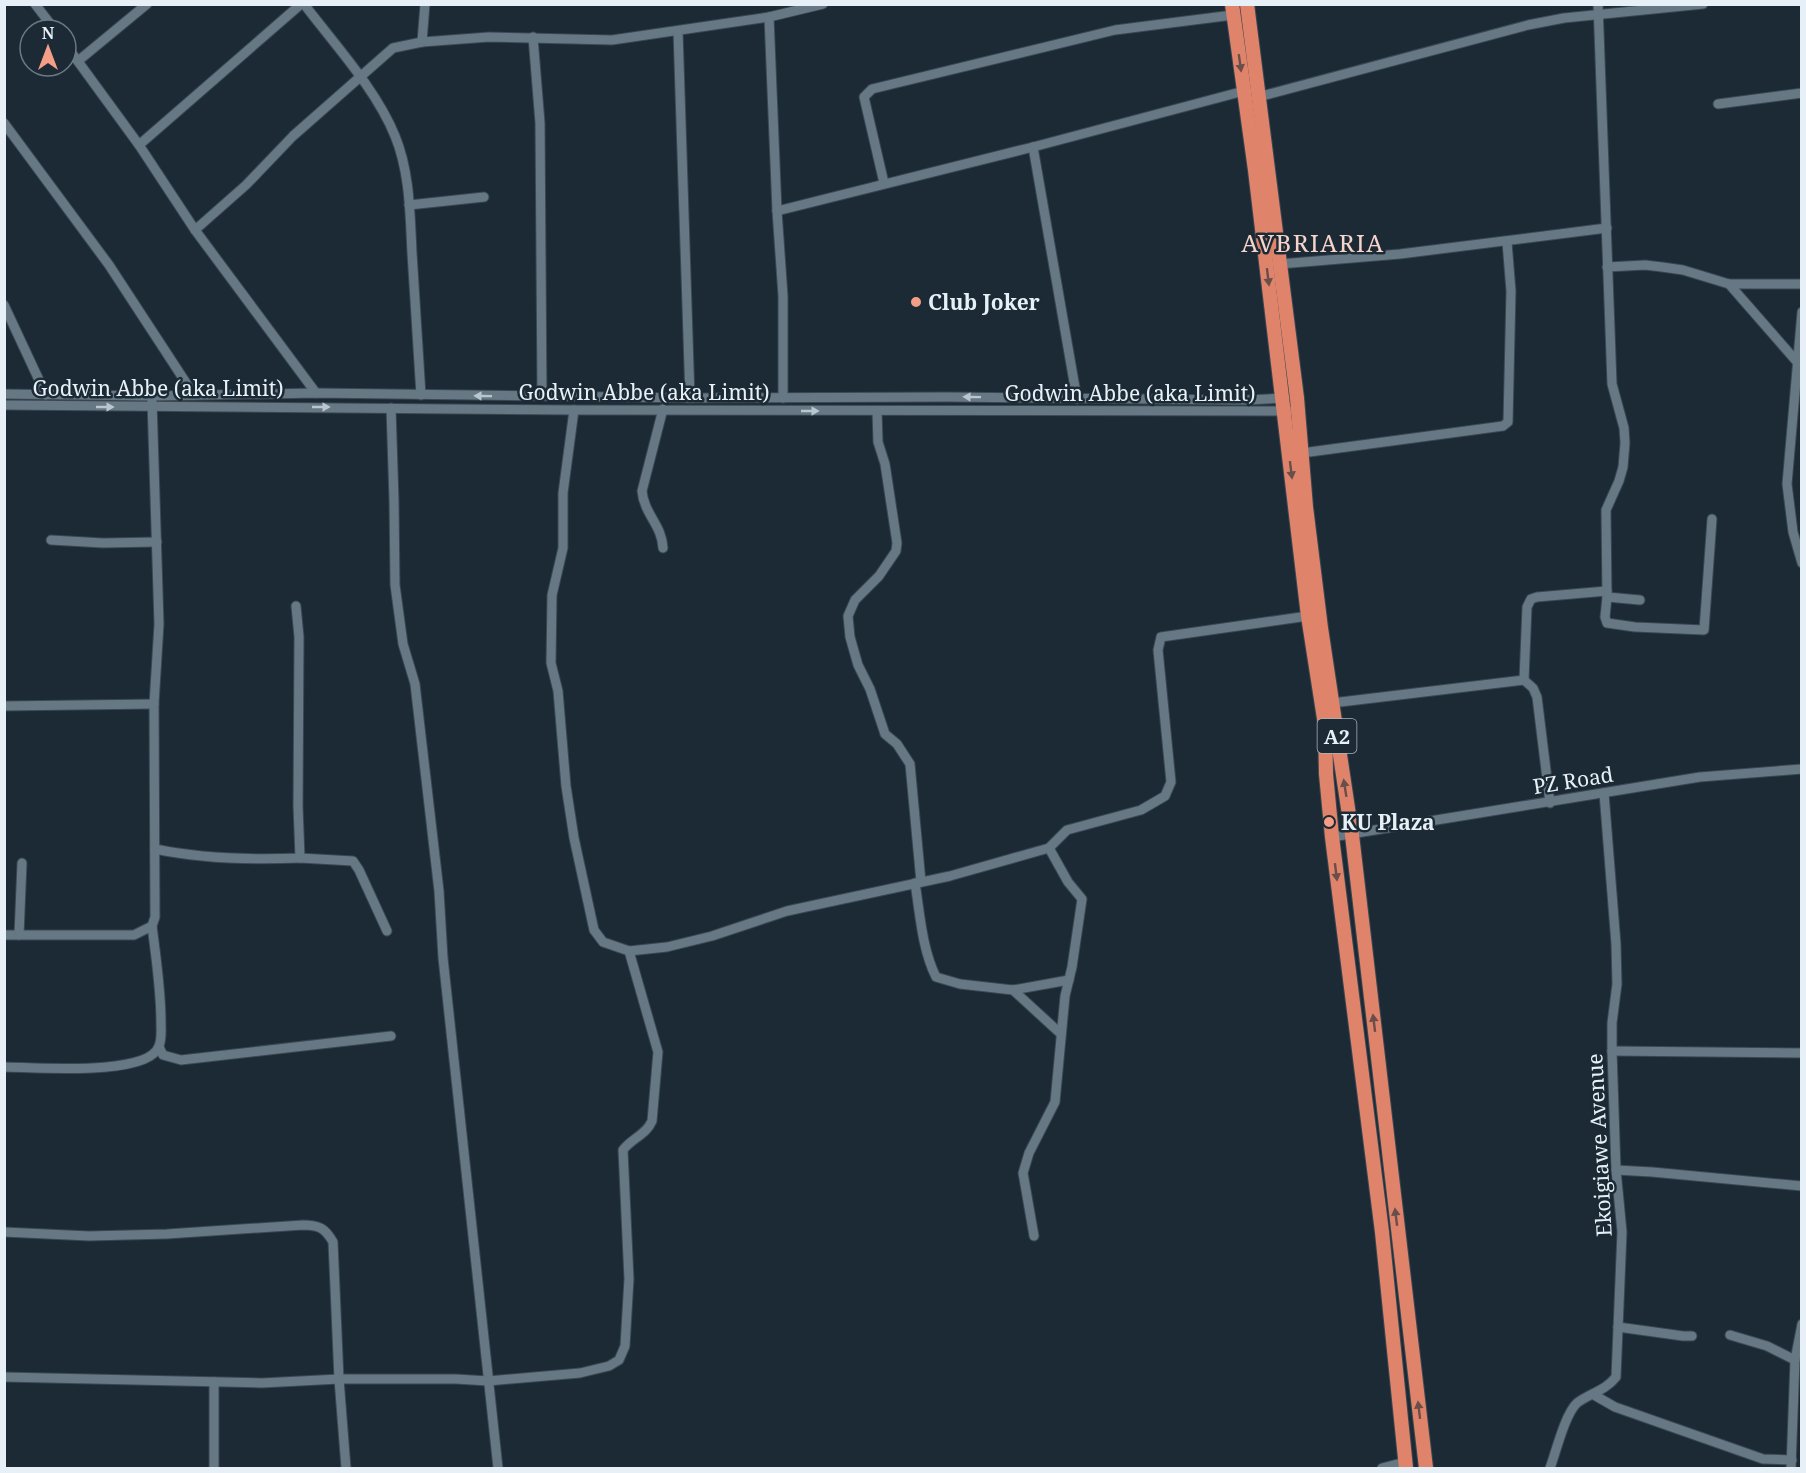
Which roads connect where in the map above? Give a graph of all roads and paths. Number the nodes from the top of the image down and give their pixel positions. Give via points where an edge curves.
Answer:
1 (35, 4) edge
2 (147, 4) edge
3 (302, 4) edge
4 (425, 4) edge
5 (823, 4) edge
6 (1247, 4) edge
7 (1598, 4) edge
8 (1703, 4) edge
9 (1233, 10) edge
10 (1599, 15) junction
11 (769, 17) junction
12 (46, 18) edge
13 (678, 31) junction
14 (532, 37) junction
15 (422, 42) junction
16 (78, 61) joint
17 (360, 77) junction
18 (1244, 91) junction
19 (1802, 93) edge
20 (1258, 97) junction
21 (1718, 104) dead end
22 (4, 123) edge
23 (139, 145) junction
24 (1033, 147) junction
25 (884, 183) junction
26 (484, 196) dead end
27 (410, 205) junction
28 (777, 211) junction
29 (1607, 228) junction
30 (195, 230) junction
31 (1507, 242) junction
32 (1280, 264) junction
33 (1607, 267) junction
34 (1729, 284) junction
35 (1802, 284) edge
36 (4, 304) edge
37 (1802, 312) edge
38 (1798, 363) junction
39 (316, 393) junction
40 (4, 394) edge
41 (291, 394) junction
42 (46, 395) junction
43 (194, 395) junction
44 (421, 395) junction
45 (152, 396) junction
46 (542, 396) junction
47 (690, 398) junction
48 (783, 398) junction
49 (1077, 399) junction
50 (1290, 404) junction
51 (4, 405) edge
52 (152, 407) junction
53 (291, 407) junction
54 (391, 408) junction
55 (663, 409) junction
56 (574, 410) junction
57 (877, 411) junction
58 (1302, 453) junction
59 (1712, 519) dead end
60 (51, 540) dead end
61 (157, 542) junction
62 (663, 548) dead end
63 (1802, 563) edge
64 (1607, 594) junction
65 (1640, 600) dead end
66 (296, 606) dead end
67 (1308, 616) junction
68 (1524, 680) junction
69 (1332, 703) junction
70 (154, 704) junction
71 (4, 706) edge
72 (1802, 769) edge
73 (1604, 793) junction
74 (1550, 803) junction
75 (1352, 835) junction
76 (1332, 837) junction
77 (1049, 848) junction
78 (156, 849) junction
79 (300, 858) junction
80 (22, 863) dead end
81 (918, 883) junction
82 (152, 926) junction
83 (387, 931) dead end
84 (4, 935) edge
85 (19, 935) junction
86 (629, 951) junction
87 (1069, 980) junction
88 (1013, 990) junction
89 (1061, 1034) junction
90 (391, 1036) dead end
91 (159, 1047) junction
92 (1612, 1051) junction
93 (1802, 1053) edge
94 (4, 1067) edge
95 (1616, 1170) junction
96 (1802, 1186) edge
97 (4, 1232) edge
98 (1034, 1236) dead end
99 (1802, 1324) edge
100 (1618, 1327) junction
101 (1730, 1335) dead end
102 (1692, 1336) dead end
103 (1796, 1360) junction
104 (4, 1377) edge
105 (339, 1379) junction
106 (488, 1381) junction
107 (214, 1382) junction
108 (1594, 1395) junction
109 (1797, 1444) edge
110 (1791, 1464) edge
111 (1406, 1465) edge
112 (214, 1468) edge
113 (346, 1468) edge
114 (498, 1468) edge
115 (1382, 1468) edge
116 (1426, 1468) edge
117 (1550, 1468) edge

1 - 12 street
2 - 16 street
3 - 17 street
3 - 23 street
4 - 15 street
5 - 11 street
6 - 20 highway, A2
7 - 10 street
8 - 10 street
9 -> 18 highway, A2
9 - 25 street via 1115,30 872,89 864,98
10 - 20 street via 1528,26
10 - 29 street
11 - 13 street
11 - 28 street
13 - 14 street via 612,40
13 - 47 street
14 - 15 street
14 - 46 street via 540,123
15 - 17 street via 393,48
16 - 23 street
17 - 27 street via 396,137
17 - 30 street
18 - 24 street
18 -> 50 highway, A2
19 - 21 street
20 - 32 highway, A2
22 - 43 street via 109,265
23 - 30 street
24 - 25 street
24 - 49 street
25 - 28 street
26 - 27 street
27 - 44 street
28 - 48 street via 783,296
29 - 31 street
29 - 33 street
30 - 39 street
31 - 32 street
31 - 58 street via 1511,291 1508,422 1503,426
32 - 50 highway, A2
33 - 34 street via 1662,267
33 - 64 street via 1612,384 1625,443 1621,474 1606,510
34 - 35 street
34 - 38 street
36 - 42 street
37 - 38 street
38 - 63 street via 1787,484 1793,532
39 - 41 street, Godwin Abbe (aka Limit)
39 - 44 street, Godwin Abbe (aka Limit)
40 - 42 street, Godwin Abbe (aka Limit)
41 - 43 street, Godwin Abbe (aka Limit)
41 - 53 street
42 - 45 street, Godwin Abbe (aka Limit)
43 - 45 street, Godwin Abbe (aka Limit)
46 -> 44 street, Godwin Abbe (aka Limit)
45 - 52 street
46 - 47 street, Godwin Abbe (aka Limit)
47 - 48 street, Godwin Abbe (aka Limit)
49 -> 48 street, Godwin Abbe (aka Limit)
49 - 50 street, Godwin Abbe (aka Limit)
50 - 57 street, Godwin Abbe (aka Limit) via 1247,409 1082,412
50 - 58 highway, A2
50 -> 67 highway, A2
51 -> 52 street, Godwin Abbe (aka Limit)
52 - 53 street, Godwin Abbe (aka Limit)
52 - 61 street
53 -> 54 street, Godwin Abbe (aka Limit)
54 - 56 street, Godwin Abbe (aka Limit)
54 - 106 street via 395,585 403,644 415,684
55 - 56 street, Godwin Abbe (aka Limit)
55 -> 57 street, Godwin Abbe (aka Limit)
55 - 62 street via 642,491 643,504 662,536
56 - 86 street via 563,493 563,548 552,595 551,663 558,691 568,796 594,930 603,942
57 - 81 street via 878,442 885,464 896,551 879,576 855,600 848,616 858,665 885,734 910,764
58 - 69 highway, A2
59 - 64 street via 1704,630 1610,624 1605,617
60 - 61 street
61 - 70 street via 159,624
64 - 65 street
64 - 68 street via 1531,600 1527,607
66 - 79 street
67 - 76 highway, A2 via 1325,724
67 - 77 street via 1161,637 1158,650 1171,782 1165,796 1141,810 1067,830
68 - 69 street
68 - 74 street via 1537,697
75 -> 69 highway, A2
70 - 71 street
70 - 78 street
72 - 73 street, PZ Road via 1700,777
73 - 74 street, PZ Road
73 - 92 street, Ekoigiawe Avenue via 1616,944
74 - 75 street, PZ Road
75 - 76 street, PZ Road
116 -> 75 highway, A2
76 -> 111 highway, A2 via 1382,1233
77 - 81 street
77 - 87 street via 1082,899
78 - 79 street via 188,856
78 - 82 street
79 - 83 street via 353,861
80 - 85 street
81 - 86 street via 787,911 666,947
81 - 88 street via 926,950 936,977
82 - 85 street via 134,935
82 - 91 street via 161,998
84 - 85 street
86 - 106 street via 658,1052 652,1121 648,1130 623,1150 629,1279 625,1346 619,1360 590,1371
87 - 88 street
87 - 89 street
88 - 89 street
89 - 98 street via 1055,1102 1023,1173
90 - 91 street via 181,1060 163,1055
91 - 94 street via 142,1062 88,1069
92 - 93 street
92 - 95 street, Ekoigiawe Avenue
95 - 96 street
95 - 100 street, Ekoigiawe Avenue via 1622,1232
97 - 105 street via 89,1236 315,1225 326,1230 333,1242
99 - 103 street
100 - 102 street
100 - 108 street, Ekoigiawe Avenue via 1616,1377
101 - 103 street
103 - 109 street
104 - 107 street
105 - 106 street
105 - 107 street
105 - 113 street
106 - 114 street
107 - 112 street
108 - 110 street via 1615,1407
108 - 117 street, Ekoigiawe Avenue via 1572,1408
109 - 110 street
111 - 115 street

